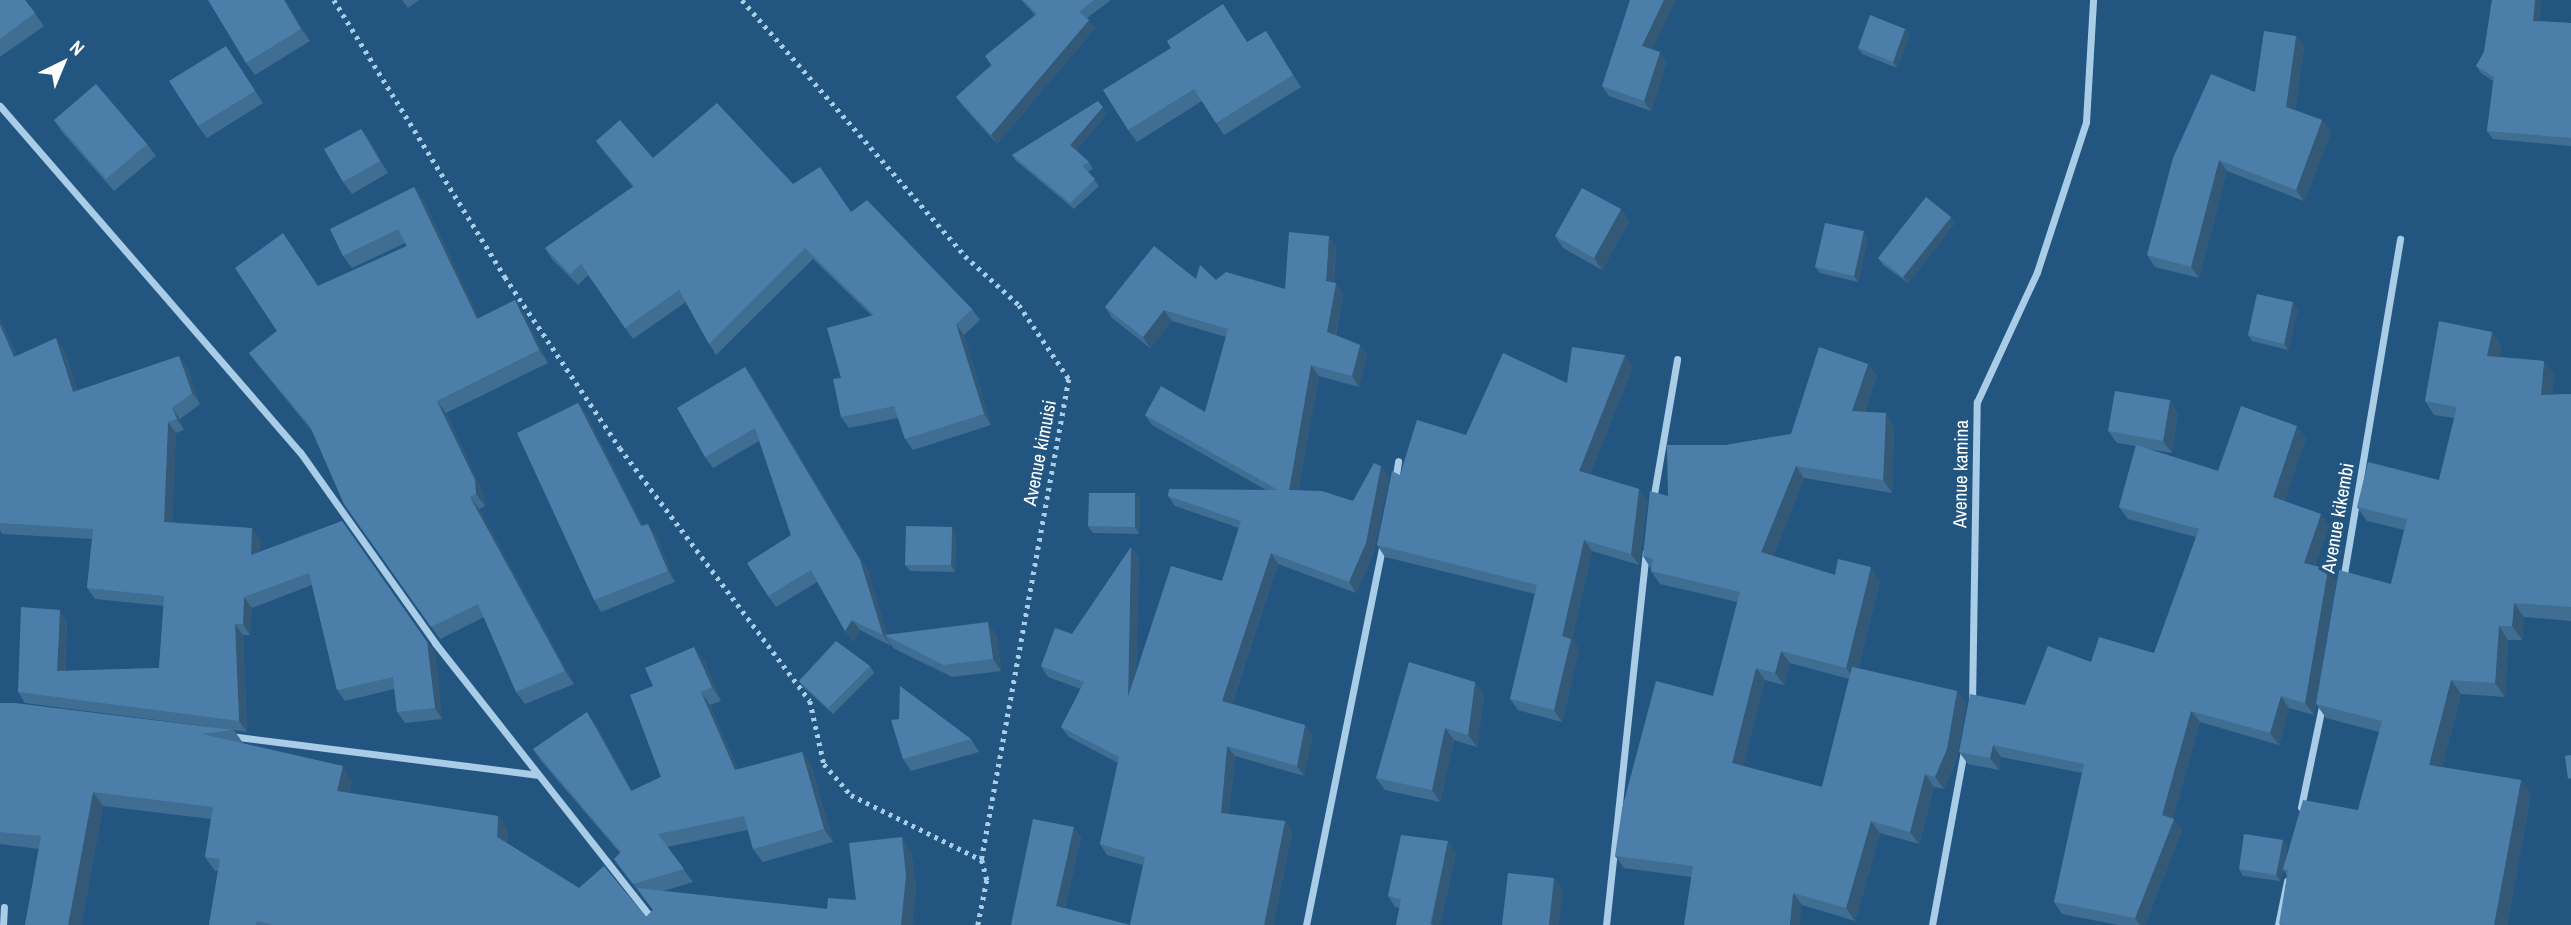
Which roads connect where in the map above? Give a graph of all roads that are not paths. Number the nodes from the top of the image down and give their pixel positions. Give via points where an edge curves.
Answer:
1 (2094, 0) edge
2 (0, 106) edge
3 (2400, 239) dead end
4 (1677, 359) dead end
5 (1398, 461) dead end
6 (1393, 488) edge
7 (1651, 516) edge
8 (1386, 528) edge
9 (1648, 543) edge
10 (2341, 594) edge
11 (2325, 690) edge
12 (1969, 721) edge
13 (220, 734) edge
14 (1967, 735) edge
15 (537, 775) junction
16 (2299, 821) edge
17 (2288, 873) edge
18 (4, 907) dead end
19 (3, 925) edge
20 (657, 925) edge
21 (1306, 925) edge
22 (1606, 925) edge
23 (1932, 925) edge
24 (2278, 925) edge

1 - 12 street, Avenue kamina via 2086,122 2037,272 1977,402
2 - 15 street via 300,452
3 - 10 street, Avenue kikembi
4 - 7 street
5 - 6 street
8 - 21 street
9 - 22 street
11 - 16 street
13 - 15 street
14 - 23 street
15 - 20 street
17 - 24 street
18 - 19 street

